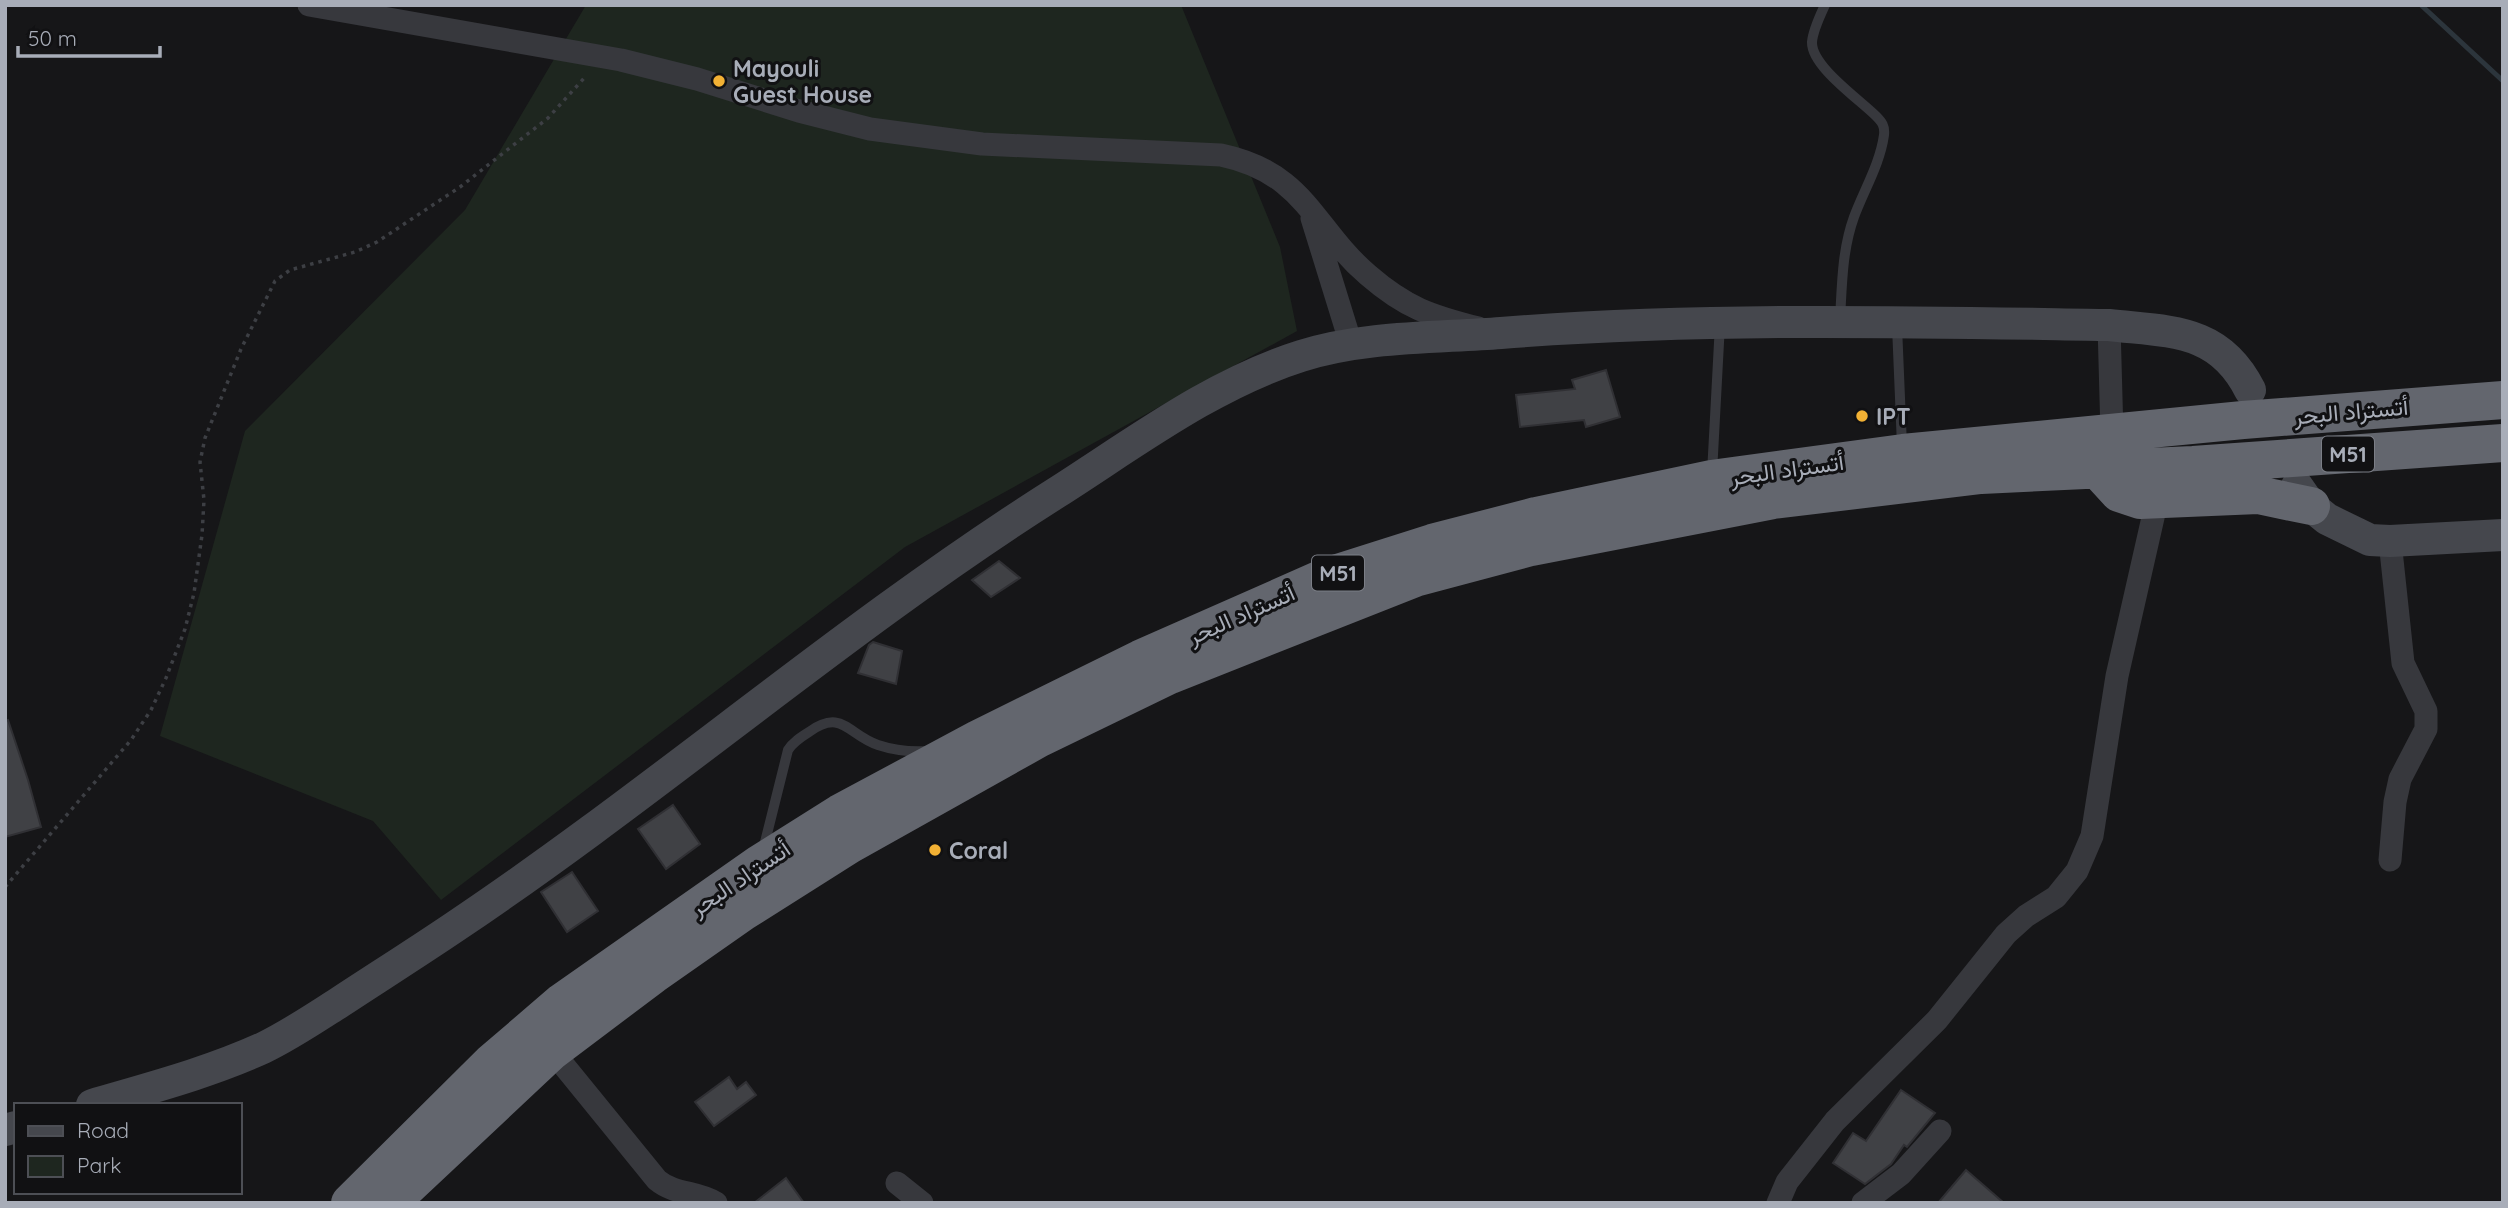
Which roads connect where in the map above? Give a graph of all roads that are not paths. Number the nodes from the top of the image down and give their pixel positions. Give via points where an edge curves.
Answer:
1 (309, 5) edge
2 (1825, 5) edge
3 (1308, 205) junction
4 (1720, 322) junction
5 (1839, 322) junction
6 (1897, 323) junction
7 (2109, 325) junction
8 (1500, 333) junction
9 (1351, 344) junction
10 (2250, 390) dead end
11 (2503, 400) edge
12 (2112, 434) junction
13 (2503, 443) edge
14 (1903, 453) junction
15 (2097, 469) junction
16 (1712, 479) junction
17 (2303, 495) joint
18 (2157, 500) junction
19 (2503, 535) edge
20 (2390, 541) junction
21 (978, 739) junction
22 (2390, 860) dead end
23 (759, 864) junction
24 (552, 1051) junction
25 (99, 1103) edge
26 (1940, 1131) dead end
27 (897, 1183) dead end
28 (350, 1203) edge
29 (390, 1203) edge
30 (716, 1203) edge
31 (922, 1203) edge
32 (1778, 1203) edge
33 (1863, 1203) edge

1 - 3 street via 604,57 870,129 982,144 1236,158 1283,182
2 - 5 lane via 1812,43 1815,55 1826,72 1883,123 1884,133 1843,260
3 - 8 street via 1366,274 1397,299 1433,317
3 - 9 street
4 - 5 street
4 - 8 street
4 - 16 lane
5 - 6 street
6 - 7 street
6 - 14 lane
7 - 10 street via 2164,331 2214,346 2239,369
7 - 12 street
8 - 9 street
9 - 25 street via 1299,356 1219,391 1013,520 852,633 585,837 307,1023 205,1072
11 - 12 highway, أتستراد البحر / M51
12 - 14 highway, أتستراد البحر / M51
13 - 15 highway, أتستراد البحر / M51
14 - 16 highway, أتستراد البحر / M51
15 - 18 highway via 2119,493
15 - 24 highway, أتستراد البحر / M51 via 1981,475 1773,499 1531,547 1415,578 1170,675 930,798 743,912
16 - 21 highway, أتستراد البحر / M51 via 1536,516 1328,576 1140,659
17 - 18 highway
17 - 20 street via 2343,528 2370,540
18 - 32 street via 2117,676 2092,836 2077,871 2056,897 2006,934 1937,1020 1835,1121 1787,1182
19 - 20 street
20 - 22 street via 2403,663 2426,711 2426,729 2400,779
21 - 23 highway, أتستراد البحر / M51 via 839,813
21 - 23 lane via 942,750 907,751 875,744 840,723 822,722 788,750
23 - 28 highway, أتستراد البحر / M51 via 562,1002 491,1063
24 - 29 highway, أتستراد البحر / M51
24 - 30 street via 657,1180
26 - 33 street via 1901,1174
27 - 31 street

